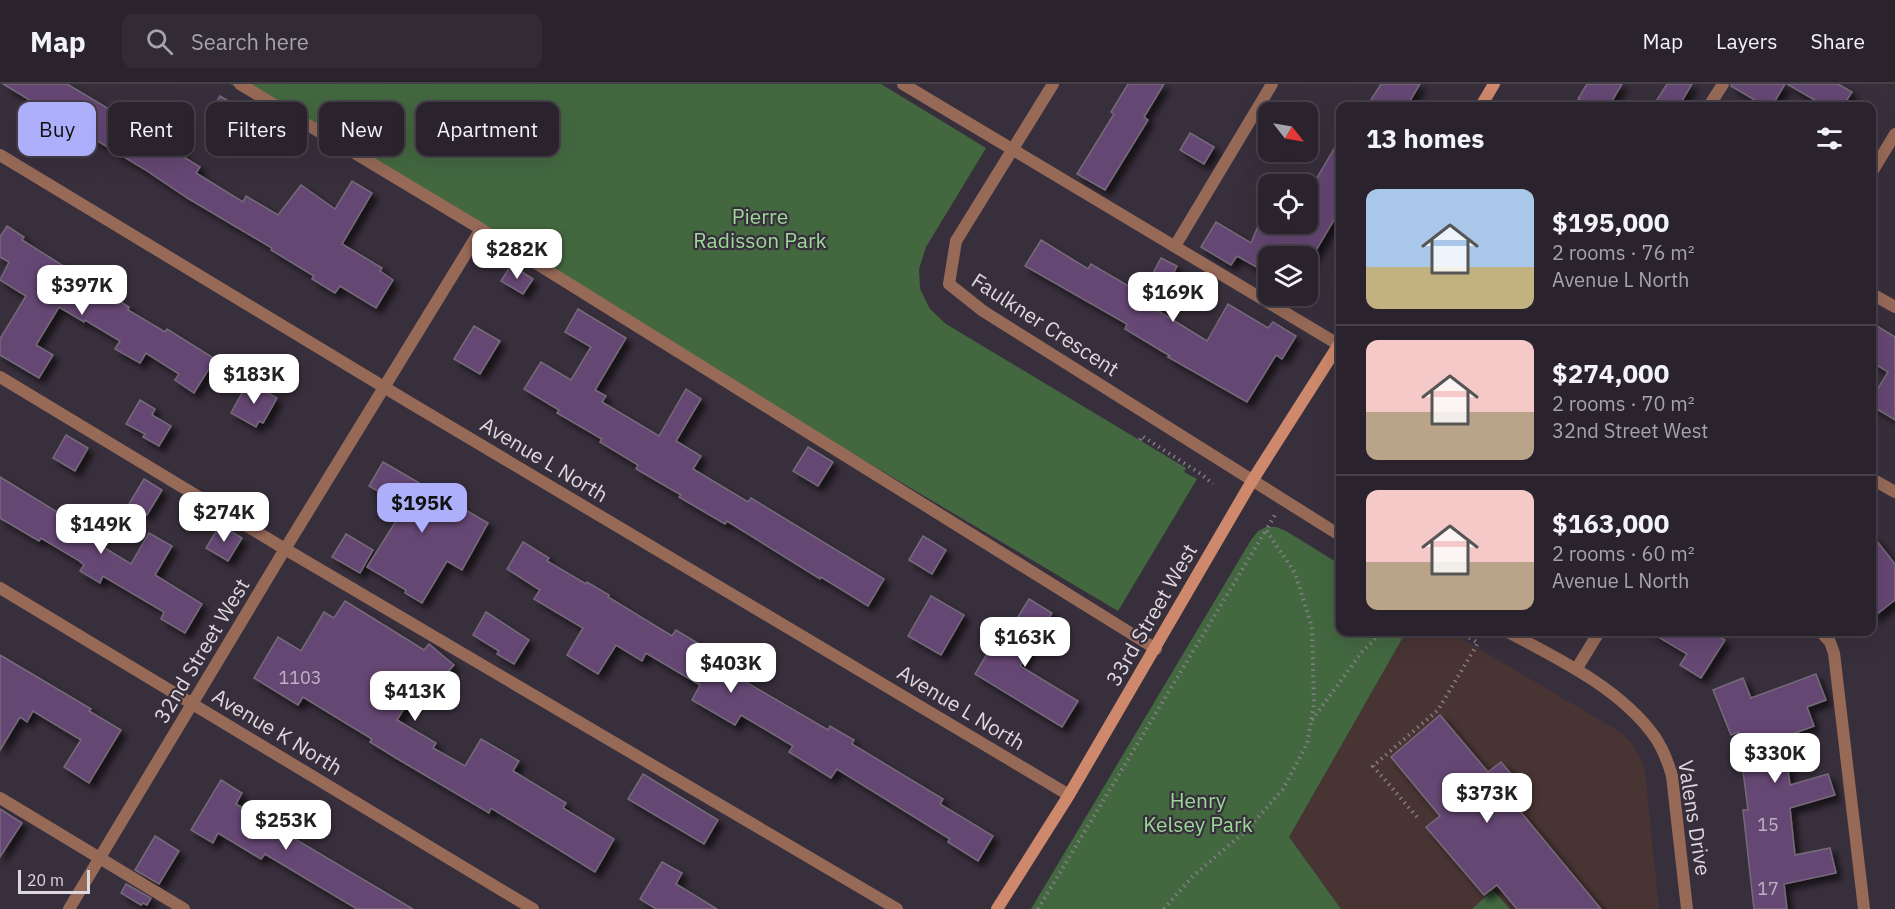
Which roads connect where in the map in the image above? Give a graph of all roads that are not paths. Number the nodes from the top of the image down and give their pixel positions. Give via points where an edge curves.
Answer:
1 (240, 84) edge
2 (903, 84) edge
3 (1053, 84) edge
4 (1272, 84) edge
5 (1494, 84) edge
6 (1723, 84) edge
7 (1483, 102) edge
8 (1712, 102) edge
9 (1895, 134) edge
10 (1012, 150) junction
11 (0, 155) edge
12 (1876, 165) edge
13 (481, 229) junction
14 (1175, 246) junction
15 (1876, 296) edge
16 (1895, 307) edge
17 (1336, 342) edge
18 (1336, 350) edge
19 (0, 377) edge
20 (385, 388) junction
21 (1252, 481) junction
22 (1876, 481) edge
23 (1895, 492) edge
24 (1336, 533) edge
25 (285, 549) junction
26 (0, 588) edge
27 (1516, 636) edge
28 (1597, 636) edge
29 (1825, 636) edge
30 (1156, 648) junction
31 (1577, 668) junction
32 (193, 704) junction
33 (1069, 795) junction
34 (0, 798) edge
35 (100, 859) junction
36 (69, 909) edge
37 (184, 909) edge
38 (533, 909) edge
39 (897, 909) edge
40 (997, 909) edge
41 (1688, 909) edge
42 (1864, 909) edge

1 - 13 street
2 - 10 street
3 - 10 street, Faulkner Crescent
4 - 14 street
5 - 7 main road
6 - 8 street
9 - 12 street
10 - 14 street
10 - 21 street, Faulkner Crescent via 956,241 950,284 983,311
11 - 20 street, Avenue L North
13 - 20 street, 32nd Street West
13 - 30 street
14 - 17 street
15 - 16 street
18 - 21 main road, 33rd Street West
19 - 25 street
20 - 25 street, 32nd Street West
20 - 33 street, Avenue L North
21 - 24 street
21 - 30 main road, 33rd Street West
22 - 23 street
25 - 32 street, 32nd Street West
25 - 39 street
26 - 32 street, Avenue K North
27 - 31 street, Valens Drive
28 - 31 street
29 - 42 street via 1834,652
30 - 33 main road, 33rd Street West
31 - 41 street, Valens Drive via 1628,707 1656,738 1665,756 1672,776
32 - 35 street, 32nd Street West
32 - 38 street, Avenue K North
33 - 40 main road, 33rd Street West
34 - 35 street
35 - 36 street, 32nd Street West
35 - 37 street

